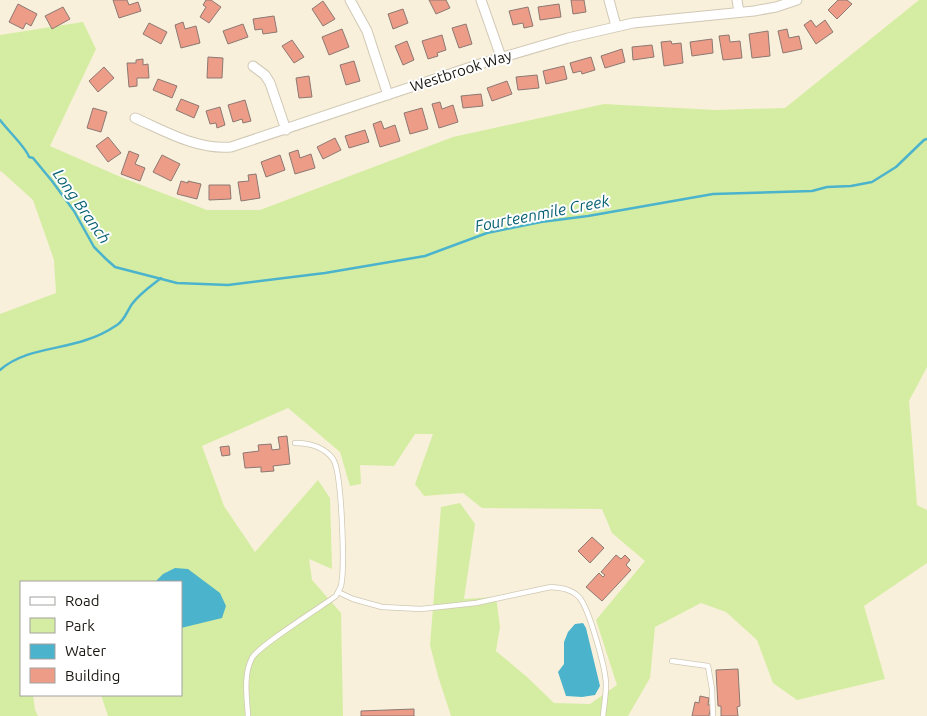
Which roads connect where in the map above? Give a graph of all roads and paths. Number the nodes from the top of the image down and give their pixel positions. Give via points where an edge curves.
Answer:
1 (350, 0) edge
2 (481, 0) edge
3 (609, 0) edge
4 (737, 0) edge
5 (797, 0) edge
6 (739, 12) junction
7 (616, 26) junction
8 (501, 58) junction
9 (253, 66) dead end
10 (388, 95) junction
11 (135, 118) dead end
12 (286, 130) junction
13 (295, 443) dead end
14 (338, 592) junction
15 (672, 661) dead end
16 (248, 716) edge
17 (603, 716) edge
18 (713, 716) edge

1 - 10 street via 367,31
2 - 8 street
3 - 7 street
4 - 6 street
5 - 6 street, Westbrook Way via 776,7
6 - 7 street, Westbrook Way
7 - 8 street, Westbrook Way
8 - 10 street, Westbrook Way
9 - 12 street via 265,74 270,83
10 - 12 street, Westbrook Way
11 - 12 street, Westbrook Way via 191,142 221,148
13 - 14 lane via 308,444 334,460 342,527 341,586
14 - 16 lane via 252,657 247,674
14 - 17 lane via 382,607 421,609 476,603 551,586 572,591 580,598 596,636 606,684
15 - 18 lane via 708,666

